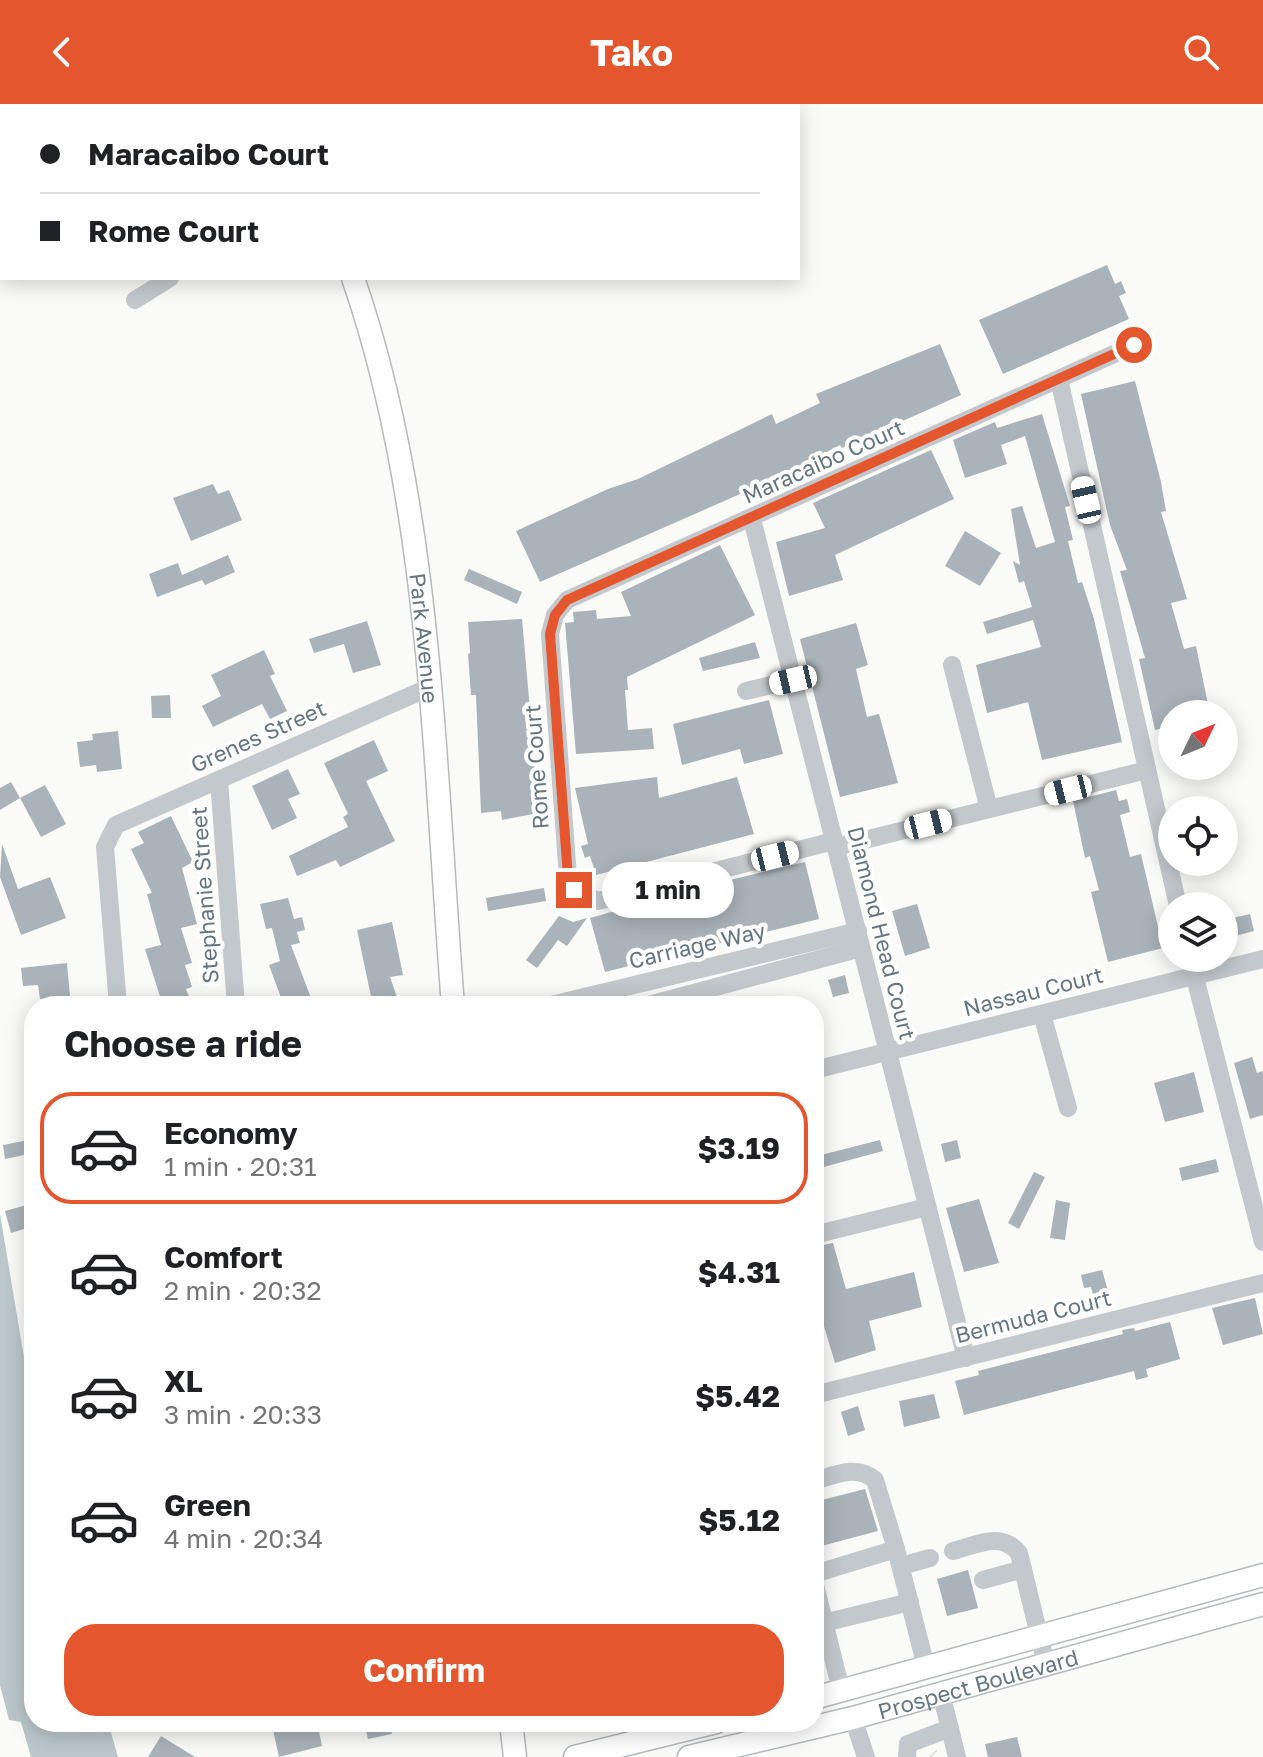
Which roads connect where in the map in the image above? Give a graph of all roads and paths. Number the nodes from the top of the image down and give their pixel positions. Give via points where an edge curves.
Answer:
1 (167, 280) edge
2 (354, 280) edge
3 (135, 300) dead end
4 (1134, 345) dead end
5 (1059, 379) junction
6 (752, 519) junction
7 (550, 634) joint
8 (952, 665) dead end
9 (793, 680) junction
10 (428, 688) junction
11 (746, 691) dead end
12 (1147, 770) junction
13 (219, 780) junction
14 (989, 809) junction
15 (835, 844) junction
16 (1175, 892) edge
17 (860, 940) junction
18 (1263, 959) edge
19 (1238, 962) edge
20 (1176, 972) edge
21 (1193, 972) edge
22 (662, 978) junction
23 (117, 996) edge
24 (235, 996) edge
25 (452, 996) edge
26 (588, 996) edge
27 (666, 996) edge
28 (680, 996) edge
29 (1042, 1014) junction
30 (888, 1052) junction
31 (824, 1068) edge
32 (1068, 1108) dead end
33 (927, 1207) junction
34 (824, 1233) edge
35 (1263, 1242) edge
36 (1263, 1283) edge
37 (966, 1358) junction
38 (824, 1393) edge
39 (824, 1478) edge
40 (953, 1551) dead end
41 (898, 1557) junction
42 (930, 1558) dead end
43 (1023, 1569) junction
44 (824, 1572) edge
45 (1263, 1575) edge
46 (983, 1580) dead end
47 (910, 1602) junction
48 (1263, 1604) edge
49 (824, 1623) edge
50 (1040, 1636) junction
51 (824, 1639) edge
52 (1046, 1664) junction
53 (926, 1667) junction
54 (841, 1690) junction
55 (941, 1693) junction
56 (824, 1695) edge
57 (853, 1718) junction
58 (824, 1727) edge
59 (950, 1728) junction
60 (512, 1732) edge
61 (676, 1732) edge
62 (809, 1732) edge
63 (926, 1737) junction
64 (752, 1750) edge
65 (695, 1756) edge
66 (930, 1756) edge
67 (515, 1757) edge
68 (575, 1757) edge
69 (866, 1757) edge
70 (907, 1757) edge
71 (957, 1757) edge

1 - 3 street
2 - 10 main road, Park Avenue via 398,445 418,569
4 - 5 street, Maracaibo Court
5 - 6 street, Maracaibo Court
5 - 12 street
6 - 7 street, Maracaibo Court via 567,600 555,615
6 - 9 street, Diamond Head Court
7 - 15 street, Rome Court via 568,877 579,892 598,901
8 - 14 street
9 - 11 street
9 - 15 street, Diamond Head Court
10 - 13 street, Grenes Street
10 - 25 main road, Park Avenue
12 - 14 street
12 - 16 street
13 - 23 street, Grenes Street via 116,825 111,832 105,847
13 - 24 street, Stephanie Street
14 - 15 street
15 - 17 street, Diamond Head Court
17 - 22 street, Carriage Way
17 - 28 street, Carriage Way
17 - 30 street, Diamond Head Court
18 - 19 street, Nassau Court
20 - 29 street, Nassau Court
21 - 35 street
22 - 26 street, Carriage Way
22 - 27 street
29 - 30 street, Nassau Court
29 - 32 street
30 - 31 street, Nassau Court
30 - 33 street, Diamond Head Court
33 - 34 street
33 - 37 street, Diamond Head Court
36 - 37 street, Bermuda Court
37 - 38 street, Bermuda Court
39 - 41 street via 854,1470 875,1480
40 - 43 street via 1000,1539 1019,1553
41 - 42 street
41 - 44 street
41 - 47 street
43 - 46 street
43 - 50 street
45 - 50 main road, Prospect Boulevard
47 - 49 street
47 - 53 street
48 - 52 main road, Prospect Boulevard
50 - 52 street
50 - 53 main road, Prospect Boulevard
51 - 54 street
52 - 55 main road, Prospect Boulevard
53 - 54 main road, Prospect Boulevard
54 - 56 main road, Prospect Boulevard
55 - 57 main road, Prospect Boulevard
55 - 59 street
57 - 58 main road, Prospect Boulevard
57 - 69 street
59 - 63 street
59 - 71 street
60 - 67 main road
61 - 68 main road
62 - 64 main road, Prospect Boulevard
63 - 66 street
63 - 70 street via 908,1744
64 - 65 main road, Prospect Boulevard

